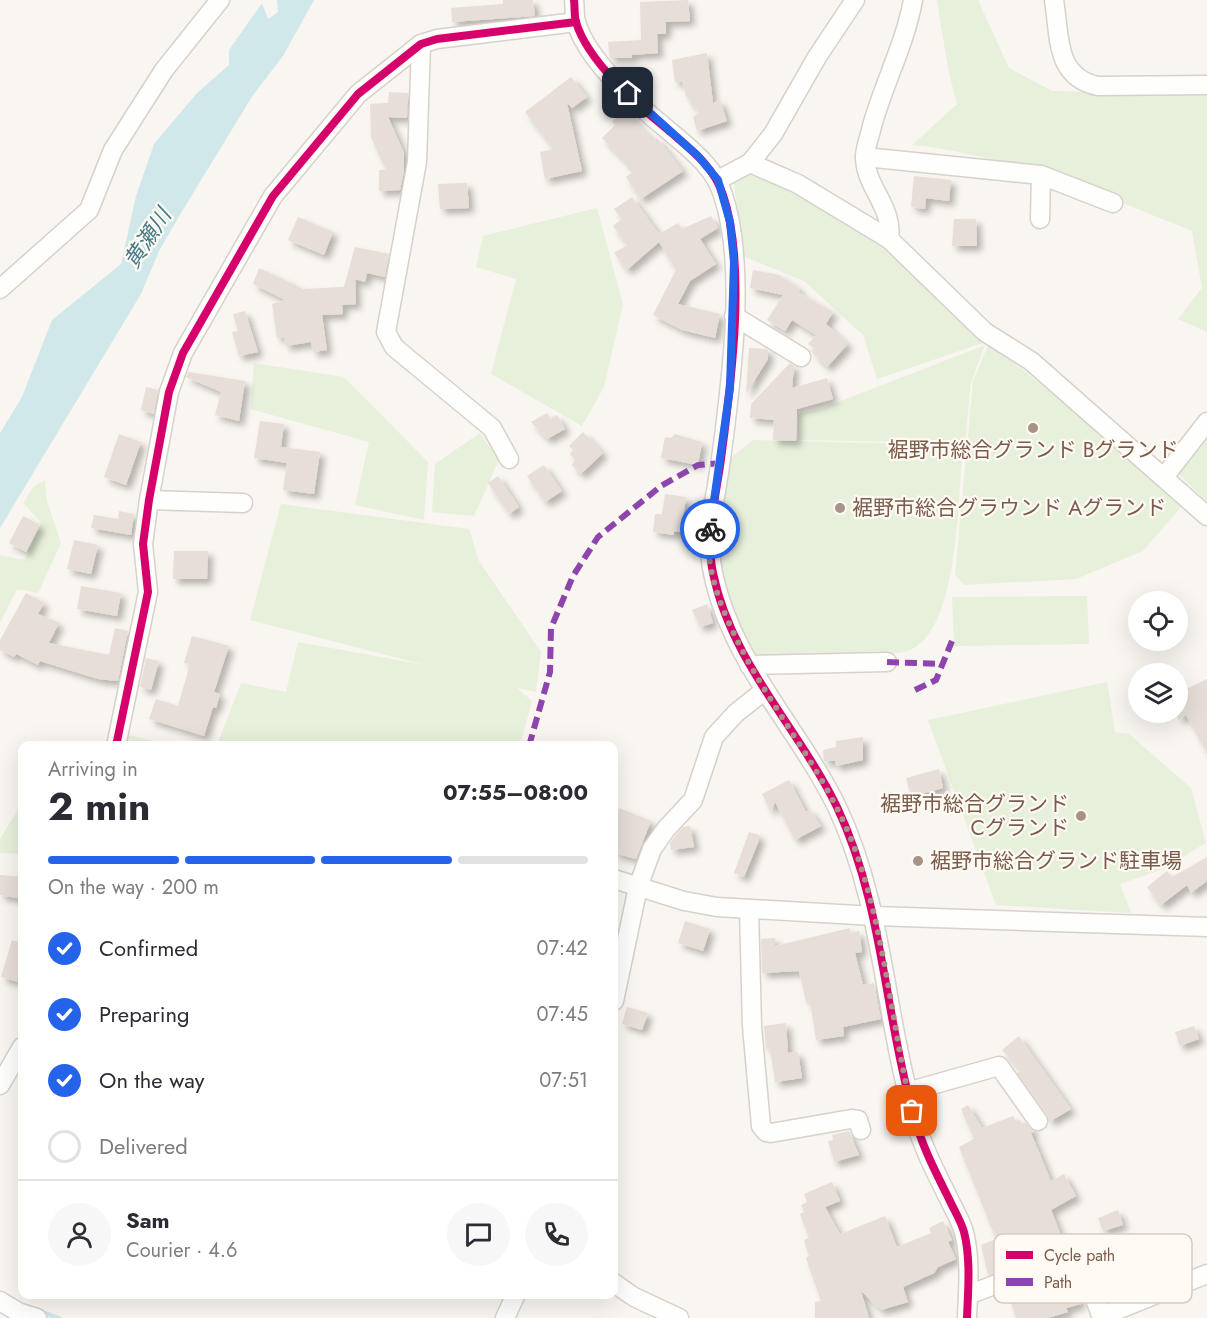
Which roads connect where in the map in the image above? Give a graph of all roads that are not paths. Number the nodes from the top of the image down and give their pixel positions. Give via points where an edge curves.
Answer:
1 (220, 0) edge
2 (574, 0) edge
3 (855, 0) edge
4 (913, 0) edge
5 (1054, 0) edge
6 (576, 22) junction
7 (421, 44) junction
8 (1207, 85) edge
9 (865, 157) junction
10 (750, 163) junction
11 (1041, 175) junction
12 (718, 180) junction
13 (1113, 203) dead end
14 (1040, 219) dead end
15 (889, 239) junction
16 (0, 289) edge
17 (734, 316) junction
18 (801, 357) dead end
19 (1207, 422) edge
20 (509, 459) dead end
21 (1164, 477) junction
22 (149, 500) junction
23 (243, 503) dead end
24 (1207, 516) edge
25 (887, 662) dead end
26 (749, 665) junction
27 (765, 690) junction
28 (117, 741) edge
29 (618, 880) edge
30 (638, 887) junction
31 (749, 909) junction
32 (874, 916) junction
33 (1207, 927) edge
34 (618, 981) edge
35 (18, 1054) edge
36 (0, 1085) edge
37 (907, 1092) junction
38 (1038, 1121) dead end
39 (861, 1130) dead end
40 (1207, 1274) edge
41 (1192, 1280) edge
42 (994, 1285) edge
43 (618, 1286) edge
44 (968, 1295) junction
45 (514, 1299) edge
46 (0, 1302) edge
47 (1136, 1303) edge
48 (1102, 1317) edge
49 (38, 1318) edge
50 (505, 1318) edge
51 (679, 1318) edge
52 (967, 1318) edge

1 - 16 street via 164,70 113,150 89,210
2 - 6 street
3 - 10 street via 773,134
4 - 9 street
5 - 8 street via 1064,61 1081,82 1098,86
6 - 7 street
6 - 12 street via 600,65 698,156
7 - 20 street via 417,162 386,332 394,347 492,428
7 - 22 street via 358,94 273,196 183,353 169,392
9 - 11 street
9 - 15 street via 867,170 892,224
10 - 12 street
10 - 15 street via 798,184
11 - 13 street
11 - 14 street
12 - 17 street via 730,222
15 - 21 street via 985,332 1031,361
17 - 18 street
17 - 26 street via 730,388 709,539 722,610
19 - 21 street
21 - 24 street
22 - 23 street
22 - 28 street via 143,543 148,592
25 - 26 street
26 - 27 street
27 - 30 street via 714,737 693,800 652,849
27 - 32 street via 836,804 853,844
29 - 30 street
30 - 31 street via 684,901
30 - 34 street
31 - 32 street
31 - 39 street via 752,1026 761,1126 771,1133 851,1119 858,1120
32 - 33 street
32 - 37 street
35 - 36 street
37 - 38 street via 999,1066
37 - 44 street via 921,1143 963,1228
40 - 41 street
42 - 44 street
43 - 51 street
44 - 52 street
45 - 50 street
46 - 49 street
47 - 48 street

